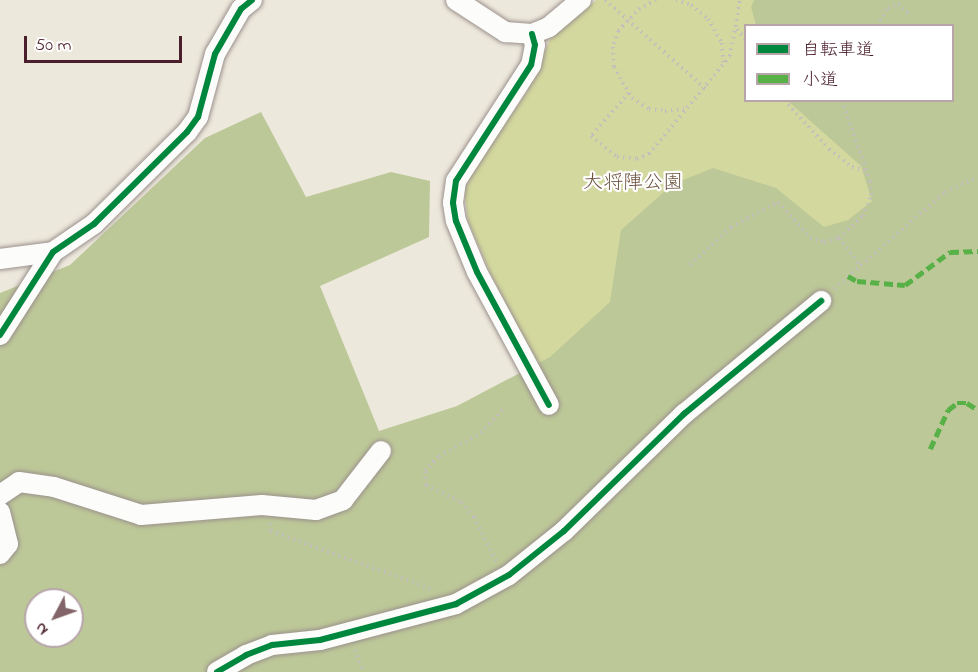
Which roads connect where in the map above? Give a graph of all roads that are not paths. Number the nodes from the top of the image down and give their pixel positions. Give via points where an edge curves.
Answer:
1 (252, 0) edge
2 (456, 0) edge
3 (581, 0) edge
4 (532, 34) junction
5 (53, 252) junction
6 (0, 259) edge
7 (821, 301) road end
8 (0, 335) edge
9 (549, 405) dead end
10 (381, 452) dead end
11 (0, 495) edge
12 (0, 512) edge
13 (0, 554) edge
14 (217, 672) edge

1 - 5 street via 241,9 215,54 198,117 187,132 94,224
2 - 4 street via 505,32
3 - 4 street via 549,27
4 - 9 street via 535,45 531,64 456,181 453,203 456,221 477,272
5 - 6 street
5 - 8 street
7 - 14 street via 684,414 564,531 501,579 444,607 320,640 272,645
10 - 11 street via 343,500 316,510 269,506 141,516 54,487 19,482
12 - 13 street via 8,544

